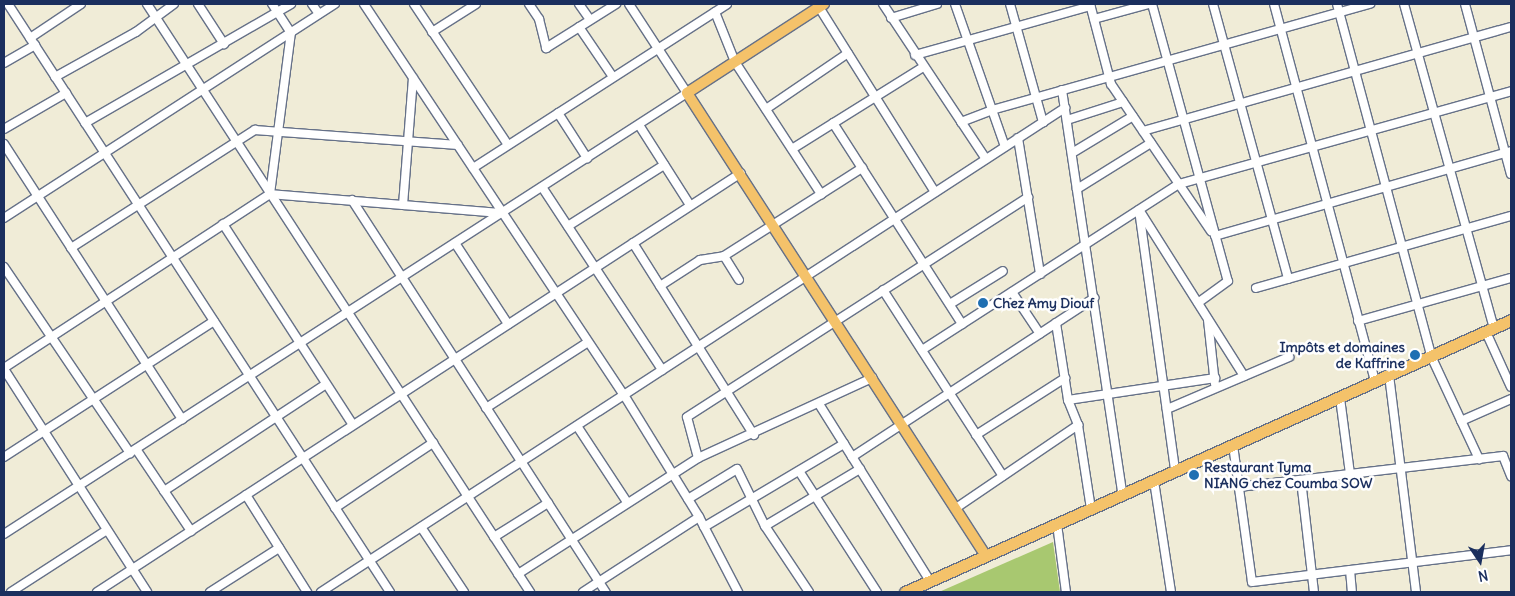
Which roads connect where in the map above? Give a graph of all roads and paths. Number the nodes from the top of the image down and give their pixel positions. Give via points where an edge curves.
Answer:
1 (8, 4) edge
2 (81, 4) edge
3 (147, 4) edge
4 (174, 4) edge
5 (198, 4) edge
6 (272, 4) edge
7 (291, 4) edge
8 (312, 4) edge
9 (335, 4) edge
10 (364, 4) edge
11 (414, 4) edge
12 (476, 4) edge
13 (529, 4) edge
14 (579, 4) edge
15 (616, 4) edge
16 (629, 4) edge
17 (727, 4) edge
18 (883, 4) edge
19 (937, 4) edge
20 (955, 4) edge
21 (1010, 4) edge
22 (1150, 4) edge
23 (1213, 4) edge
24 (1274, 4) edge
25 (1338, 4) edge
26 (1370, 4) edge
27 (1404, 4) edge
28 (1464, 4) edge
29 (820, 5) edge
30 (1090, 5) edge
31 (715, 12) junction
32 (1340, 12) junction
33 (278, 13) junction
34 (319, 14) junction
35 (156, 17) junction
36 (891, 18) junction
37 (1094, 19) junction
38 (590, 20) junction
39 (579, 27) junction
40 (1016, 27) junction
41 (1511, 27) edge
42 (1281, 29) junction
43 (291, 32) junction
44 (432, 32) junction
45 (30, 38) junction
46 (1474, 38) junction
47 (968, 40) junction
48 (224, 44) junction
49 (1224, 45) junction
50 (35, 46) junction
51 (658, 48) junction
52 (848, 53) junction
53 (1418, 54) junction
54 (915, 55) junction
55 (1167, 61) junction
56 (735, 62) junction
57 (4, 63) edge
58 (187, 65) junction
59 (923, 67) junction
60 (1356, 71) junction
61 (55, 77) junction
62 (613, 77) junction
63 (1109, 77) junction
64 (413, 78) junction
65 (1296, 88) junction
66 (203, 90) junction
67 (1062, 90) junction
68 (1511, 91) edge
69 (66, 93) junction
70 (688, 93) junction
71 (875, 97) junction
72 (1490, 97) junction
73 (1036, 98) junction
74 (1123, 102) junction
75 (1240, 104) junction
76 (1065, 108) junction
77 (766, 109) junction
78 (992, 110) junction
79 (558, 113) junction
80 (1434, 113) junction
81 (1133, 116) junction
82 (1067, 120) junction
83 (1183, 120) junction
84 (961, 122) junction
85 (1043, 122) junction
86 (85, 123) junction
87 (833, 123) junction
88 (639, 124) junction
89 (4, 129) edge
90 (1371, 130) junction
91 (1143, 131) junction
92 (278, 132) junction
93 (1018, 138) junction
94 (408, 141) junction
95 (237, 142) junction
96 (1151, 143) junction
97 (4, 144) edge
98 (457, 145) junction
99 (508, 145) junction
100 (1005, 147) junction
101 (1312, 147) junction
102 (792, 149) junction
103 (1508, 152) edge
104 (105, 153) junction
105 (1072, 153) junction
106 (587, 158) junction
107 (986, 159) junction
108 (1256, 163) junction
109 (664, 165) junction
110 (473, 168) junction
111 (862, 168) junction
112 (1449, 169) junction
113 (741, 172) junction
114 (1511, 174) edge
115 (1199, 179) junction
116 (1179, 184) junction
117 (542, 187) junction
118 (1386, 187) junction
119 (1077, 190) junction
120 (935, 192) junction
121 (270, 194) junction
122 (821, 194) junction
123 (38, 196) junction
124 (1028, 197) junction
125 (352, 200) junction
126 (1327, 204) junction
127 (138, 205) junction
128 (402, 205) junction
129 (690, 205) junction
130 (1139, 210) junction
131 (502, 212) junction
132 (1511, 216) edge
133 (4, 218) edge
134 (895, 219) junction
135 (1272, 220) junction
136 (224, 224) junction
137 (774, 224) junction
138 (568, 226) junction
139 (1466, 229) junction
140 (1215, 236) junction
141 (1085, 242) junction
142 (455, 243) junction
143 (633, 243) junction
144 (1402, 247) junction
145 (71, 248) junction
146 (724, 256) junction
147 (172, 258) junction
148 (1343, 263) junction
149 (924, 264) junction
150 (4, 268) edge
151 (595, 268) junction
152 (1003, 271) dead end
153 (1040, 274) junction
154 (807, 276) junction
155 (402, 278) junction
156 (1511, 278) edge
157 (1288, 279) junction
158 (739, 280) dead end
159 (660, 286) junction
160 (1482, 286) junction
161 (1256, 288) dead end
162 (883, 290) junction
163 (1012, 292) junction
164 (556, 293) junction
165 (1094, 298) junction
166 (106, 301) junction
167 (1198, 303) junction
168 (950, 304) junction
169 (1418, 304) junction
170 (348, 312) junction
171 (1208, 319) junction
172 (1358, 320) junction
173 (1511, 320) edge
174 (214, 321) junction
175 (836, 321) junction
176 (1056, 323) junction
177 (508, 324) junction
178 (962, 324) junction
179 (1490, 330) junction
180 (1040, 334) junction
181 (51, 337) junction
182 (588, 342) junction
183 (300, 343) junction
184 (698, 346) junction
185 (922, 350) junction
186 (1431, 356) junction
187 (1289, 357) dead end
188 (455, 359) junction
189 (146, 364) junction
190 (4, 369) edge
191 (662, 370) junction
192 (1390, 375) junction
193 (249, 376) junction
194 (1244, 376) junction
195 (872, 378) junction
196 (1065, 378) junction
197 (1215, 378) junction
198 (1374, 382) junction
199 (326, 384) junction
200 (1163, 386) junction
201 (1511, 387) edge
202 (1216, 388) junction
203 (727, 392) junction
204 (949, 393) junction
205 (401, 394) junction
206 (1108, 394) junction
207 (624, 395) junction
208 (1340, 398) junction
209 (93, 399) junction
210 (1511, 399) edge
211 (1068, 400) junction
212 (819, 404) junction
213 (486, 408) junction
214 (1167, 409) junction
215 (276, 417) junction
216 (182, 419) junction
217 (1461, 421) junction
218 (353, 425) junction
219 (902, 425) junction
220 (1078, 425) junction
221 (577, 426) junction
222 (44, 431) junction
223 (754, 435) junction
224 (976, 436) junction
225 (433, 443) junction
226 (844, 444) junction
227 (1233, 445) junction
228 (133, 451) junction
229 (4, 457) edge
230 (852, 457) junction
231 (303, 458) junction
232 (698, 458) junction
233 (1479, 459) junction
234 (522, 462) junction
235 (1509, 465) edge
236 (1401, 468) junction
237 (860, 469) junction
238 (799, 471) junction
239 (1175, 471) junction
240 (672, 473) junction
241 (1350, 474) junction
242 (1003, 476) junction
243 (1511, 476) edge
244 (1301, 480) junction
245 (1154, 481) junction
246 (79, 486) junction
247 (1238, 487) junction
248 (164, 491) junction
249 (246, 495) junction
250 (815, 496) junction
251 (1123, 496) junction
252 (468, 497) junction
253 (688, 499) junction
254 (752, 499) junction
255 (627, 502) junction
256 (548, 503) junction
257 (335, 508) junction
258 (956, 508) junction
259 (1091, 509) junction
260 (699, 517) junction
261 (1057, 524) junction
262 (765, 526) junction
263 (421, 527) junction
264 (704, 527) junction
265 (107, 530) junction
266 (191, 531) junction
267 (4, 534) edge
268 (494, 537) junction
269 (572, 539) junction
270 (279, 548) junction
271 (1511, 550) edge
272 (986, 556) junction
273 (369, 561) junction
274 (1413, 562) junction
275 (132, 569) junction
276 (1350, 570) junction
277 (518, 574) junction
278 (1312, 575) junction
279 (930, 581) junction
280 (599, 582) junction
281 (11, 592) edge
282 (97, 592) edge
283 (147, 592) edge
284 (210, 592) edge
285 (307, 592) edge
286 (321, 592) edge
287 (390, 592) edge
288 (464, 592) edge
289 (530, 592) edge
290 (583, 592) edge
291 (606, 592) edge
292 (738, 592) edge
293 (810, 592) edge
294 (877, 592) edge
295 (905, 592) edge
296 (1066, 592) edge
297 (1171, 592) edge
298 (1314, 592) edge
299 (1352, 592) edge
300 (1416, 592) edge

1 - 45 street
2 - 45 street
3 - 35 street
4 - 35 street
5 - 48 street
6 - 33 street
7 - 33 street
8 - 34 street
9 - 34 street
10 - 64 street
11 - 44 street
12 - 44 street
13 - 39 street via 539,19 546,48
14 - 38 street
15 - 38 street
16 - 51 street
17 - 31 street
18 - 36 street
19 - 36 street
20 - 47 street
21 - 40 street
22 - 37 street
22 - 55 street
23 - 49 street
24 - 42 street
25 - 32 street
26 - 32 street
27 - 53 street
28 - 46 street
29 - 52 street
29 - 56 main road
30 - 37 street
30 - 40 street
31 - 51 street
31 - 56 street
32 - 42 street
32 - 60 street
33 - 43 street
33 - 48 street
34 - 43 street
35 - 58 street
35 - 61 street via 136,32
36 - 54 street
37 - 63 street
38 - 39 street
39 - 62 street
40 - 47 street
40 - 73 street
41 - 46 street
42 - 49 street
42 - 65 street
43 - 66 street
43 - 92 street
44 - 99 street
45 - 50 street
46 - 53 street
46 - 72 street
47 - 54 street
47 - 78 street
48 - 58 street
49 - 55 street
49 - 75 street
50 - 57 street
50 - 61 street
51 - 62 street
51 - 70 street
52 - 71 street
52 - 77 street
53 - 60 street
53 - 80 street
54 - 59 street
55 - 63 street
55 - 83 street
56 - 70 main road
56 - 77 street
58 - 66 street
58 - 86 street
59 - 71 street
59 - 84 street
60 - 65 street
60 - 90 street
61 - 69 street
62 - 79 street
63 - 67 street
63 - 74 street
64 - 94 street
64 - 98 street
65 - 75 street
65 - 101 street
66 - 95 street
66 - 104 street
67 - 73 street
67 - 76 street
68 - 72 street
69 - 86 street
69 - 89 street
70 - 88 street
70 - 113 main road
71 - 87 street
71 - 120 street
72 - 80 street
72 - 103 street
73 - 78 street
73 - 85 street
74 - 81 street
74 - 82 street
75 - 83 street
75 - 108 street
76 - 82 street
76 - 85 street
77 - 102 street
78 - 84 street
78 - 100 street
79 - 99 street
79 - 106 street
80 - 90 street
80 - 112 street
81 - 91 street
81 - 105 street
82 - 105 street
83 - 91 street
83 - 115 street
84 - 107 street
85 - 93 street
86 - 104 street
87 - 102 street
87 - 111 street
88 - 106 street
88 - 109 street
90 - 101 street
90 - 118 street
91 - 96 street
92 - 94 street
92 - 95 street via 255,130
92 - 121 street
93 - 100 street
93 - 124 street
94 - 98 street
94 - 128 street
95 - 121 street
95 - 127 street
96 - 116 street
96 - 119 street
97 - 123 street
98 - 110 street
99 - 110 street
100 - 107 street
101 - 108 street
101 - 126 street
102 - 122 street
103 - 112 street
103 - 114 street
104 - 123 street
104 - 127 street
105 - 119 street
106 - 117 street
107 - 120 street
108 - 115 street
108 - 135 street
109 - 129 street
109 - 138 street
110 - 131 street
111 - 122 street
111 - 134 street
112 - 118 street
112 - 139 street
113 - 129 street
113 - 137 main road
115 - 116 street
115 - 140 street
116 - 130 street
116 - 140 street
117 - 131 street
117 - 138 street
118 - 126 street
118 - 144 street
119 - 141 street
120 - 134 street
121 - 125 street
121 - 136 street
121 - 170 street
122 - 137 street
123 - 133 street
123 - 145 street
124 - 149 street
124 - 153 street
125 - 128 street
125 - 155 street
126 - 135 street
126 - 148 street
127 - 145 street
127 - 147 street
128 - 131 street
129 - 143 street
130 - 141 street
130 - 167 street
130 - 200 street
131 - 142 street
131 - 164 street
132 - 139 street
134 - 149 street
134 - 154 street
135 - 140 street
135 - 157 street
136 - 147 street
136 - 183 street
137 - 146 street
137 - 154 main road
138 - 151 street
139 - 144 street
139 - 160 street
140 - 167 street via 1228,281
141 - 153 street
141 - 165 street
142 - 155 street
142 - 177 street
143 - 151 street
143 - 159 street
144 - 148 street
144 - 169 street
145 - 166 street
146 - 158 street
146 - 159 street via 700,260
147 - 166 street
147 - 174 street
148 - 157 street
148 - 172 street
149 - 162 street
149 - 168 street
150 - 181 street
151 - 164 street
151 - 191 street
152 - 168 street
153 - 163 street
154 - 175 main road
154 - 184 street
155 - 170 street
155 - 188 street
156 - 160 street
157 - 161 street
159 - 184 street
160 - 169 street
160 - 179 street
162 - 175 street
162 - 185 street
163 - 178 street
163 - 180 street
164 - 177 street
164 - 182 street
165 - 176 street
165 - 206 street
166 - 181 street
166 - 189 street
167 - 171 street
168 - 178 street
169 - 172 street
169 - 186 street
170 - 183 street
170 - 205 street
171 - 194 street
171 - 197 street
172 - 198 street
173 - 179 highway
174 - 189 street
174 - 193 street
175 - 195 main road
175 - 203 street
176 - 180 street
176 - 196 street
177 - 188 street
178 - 185 street
179 - 186 highway
179 - 201 street
180 - 204 street
181 - 190 street
181 - 209 street
182 - 207 street
182 - 213 street
183 - 193 street
183 - 199 street
184 - 191 street
184 - 203 street
185 - 204 street
186 - 192 highway
186 - 217 street
187 - 194 street
188 - 205 street
188 - 213 street
189 - 209 street
189 - 216 street
190 - 222 street
191 - 207 street
192 - 198 highway
192 - 236 street
193 - 215 street
193 - 216 street
194 - 202 street
195 - 212 street
195 - 219 main road
196 - 211 street
196 - 224 street
197 - 200 street
197 - 202 street
198 - 208 highway
199 - 215 street
199 - 218 street
200 - 206 street
200 - 214 street
202 - 214 street
203 - 223 street
203 - 232 street via 687,417
204 - 219 street
204 - 224 street
205 - 218 street
205 - 225 street
206 - 211 street
206 - 251 street
207 - 221 street
207 - 240 street
208 - 227 highway
208 - 241 street
209 - 222 street
209 - 228 street
210 - 217 street
211 - 220 street
212 - 223 street
212 - 226 street
213 - 234 street
214 - 239 street
215 - 231 street
215 - 248 street
216 - 228 street
217 - 233 street
218 - 231 street
219 - 230 street
219 - 258 main road
220 - 242 street
220 - 259 street
221 - 234 street
221 - 255 street
222 - 229 street
222 - 246 street
223 - 232 street
224 - 242 street
225 - 252 street
225 - 257 street
226 - 230 street
226 - 238 street
227 - 239 highway
227 - 247 street
228 - 246 street
228 - 248 street
230 - 237 street
231 - 249 street
231 - 257 street
232 - 240 street
233 - 235 street via 1502,456
233 - 236 street
234 - 252 street
234 - 256 street
235 - 243 street
236 - 241 street
236 - 274 street
237 - 250 street
237 - 279 street
238 - 250 street
238 - 254 street
239 - 245 highway
240 - 253 street
240 - 255 street
241 - 244 street
242 - 258 street
244 - 247 street
244 - 278 street
245 - 251 highway
245 - 297 street
246 - 265 street
246 - 267 street
247 - 278 street via 1252,582
248 - 266 street
249 - 266 street
249 - 270 street
250 - 262 street
250 - 294 street
251 - 259 highway
252 - 263 street
252 - 268 street
253 - 254 street via 737,469
253 - 260 street
254 - 262 street
254 - 264 street
255 - 269 street
256 - 268 street
256 - 269 street
257 - 273 street
258 - 272 main road
259 - 261 highway
260 - 264 street
260 - 280 street
261 - 272 highway
261 - 296 street
262 - 293 street
263 - 273 street
263 - 288 street
264 - 292 street
265 - 275 street
265 - 281 street
266 - 275 street
268 - 277 street
269 - 277 street
269 - 280 street
270 - 284 street
270 - 285 street
271 - 274 street
272 - 279 highway
273 - 286 street
273 - 287 street
274 - 276 street
274 - 300 street
275 - 282 street
275 - 283 street
276 - 278 street
276 - 299 street
277 - 289 street
278 - 298 street
279 - 295 highway
280 - 290 street
280 - 291 street

